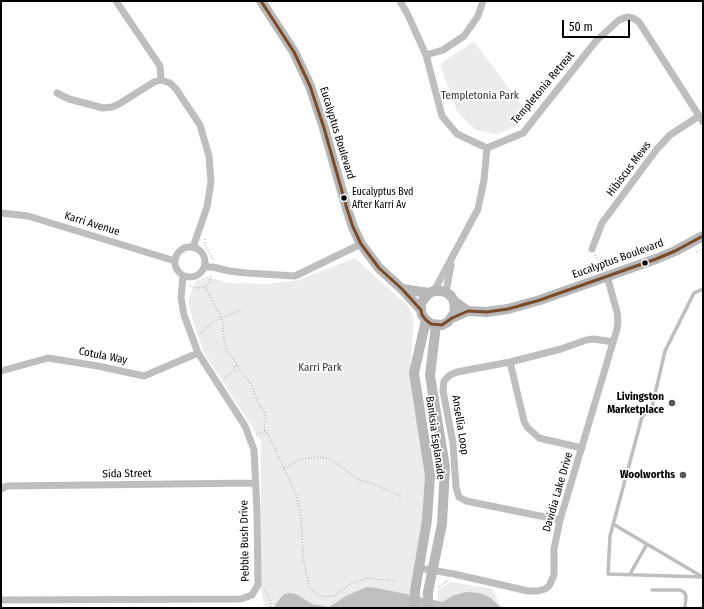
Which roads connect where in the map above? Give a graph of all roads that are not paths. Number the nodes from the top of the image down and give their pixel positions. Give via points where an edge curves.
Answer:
1 (116, 1) edge
2 (261, 1) edge
3 (400, 1) edge
4 (483, 1) edge
5 (426, 55) junction
6 (161, 80) junction
7 (57, 93) dead end
8 (701, 119) edge
9 (487, 148) junction
10 (1, 213) edge
11 (702, 240) edge
12 (361, 244) junction
13 (193, 247) junction
14 (592, 249) road end
15 (452, 259) junction
16 (175, 261) junction
17 (205, 267) junction
18 (183, 276) junction
19 (607, 276) junction
20 (402, 289) junction
21 (703, 289) edge
22 (431, 292) junction
23 (446, 292) junction
24 (454, 301) junction
25 (421, 310) junction
26 (468, 311) junction
27 (452, 318) junction
28 (426, 320) junction
29 (436, 325) junction
30 (613, 342) junction
31 (198, 353) junction
32 (510, 362) junction
33 (1, 371) edge
34 (582, 448) junction
35 (255, 483) junction
36 (1, 489) edge
37 (560, 520) junction
38 (613, 524) junction
39 (647, 544) junction
40 (419, 568) junction
41 (432, 570) junction
42 (630, 574) junction
43 (703, 577) edge
44 (652, 590) dead end
45 (1, 600) edge
46 (414, 608) edge
47 (428, 608) edge
48 (685, 608) edge

1 - 6 street via 160,66
2 - 12 street, Eucalyptus Boulevard via 294,52 310,86 347,209
3 - 5 street
4 - 5 street via 478,16 464,36 443,50
5 - 9 street via 442,116 457,134
6 - 7 street via 147,85 112,107 103,108
6 - 13 street via 170,83 176,89 200,125 209,156 211,182 207,207
8 - 9 street, Templetonia Retreat via 639,22 627,17 619,20 596,41 523,133
8 - 14 street, Hibiscus Mews via 670,135 656,149 602,223
9 - 15 street via 478,208
10 - 16 street, Karri Avenue via 28,216
11 - 19 street, Eucalyptus Boulevard
12 - 17 street via 295,276
12 - 20 street, Eucalyptus Boulevard via 379,268
13 - 16 street via 183,249
13 - 17 street via 205,257
15 - 22 street
15 - 23 street
16 - 18 street via 176,270
17 - 18 street via 199,276
18 - 31 street, Pebble Bush Drive via 181,298 184,314
19 - 26 street, Eucalyptus Boulevard via 508,310
19 - 30 street, Davidia Lake Drive via 618,321
20 - 22 street
20 - 25 street, Eucalyptus Boulevard
21 - 38 lane via 694,293 666,351 652,407 642,417
22 - 23 street
22 - 25 street via 421,303
23 - 24 street
24 - 26 street
24 - 27 street
25 - 28 street, Eucalyptus Boulevard
26 - 27 street, Eucalyptus Boulevard
27 - 29 street, Eucalyptus Boulevard via 442,325
28 - 29 street
28 - 40 street, Banksia Esplanade via 414,373 430,476 427,520
29 - 41 street, Banksia Esplanade via 430,376 445,466 442,524
30 - 32 street, Ansellia Loop via 586,340
30 - 34 street, Davidia Lake Drive
31 - 33 street, Cotula Way via 144,376 48,358
31 - 35 street, Pebble Bush Drive via 246,426 254,450
32 - 34 street via 527,427 539,438
32 - 37 street, Ansellia Loop via 450,374 444,381 443,391 453,443 457,493 466,501
34 - 37 street, Davidia Lake Drive
35 - 36 street, Sida Street via 7,486
35 - 45 street, Pebble Bush Drive via 258,585 252,595 241,599
37 - 41 street, Davidia Lake Drive via 554,549 554,575 545,589 528,591
38 - 39 lane
38 - 42 lane via 608,574
39 - 42 lane
39 - 43 lane
40 - 41 street, Davidia Lake Drive
40 - 46 street, Banksia Esplanade
41 - 47 street, Banksia Esplanade via 433,590
42 - 43 lane
44 - 48 lane via 684,592

